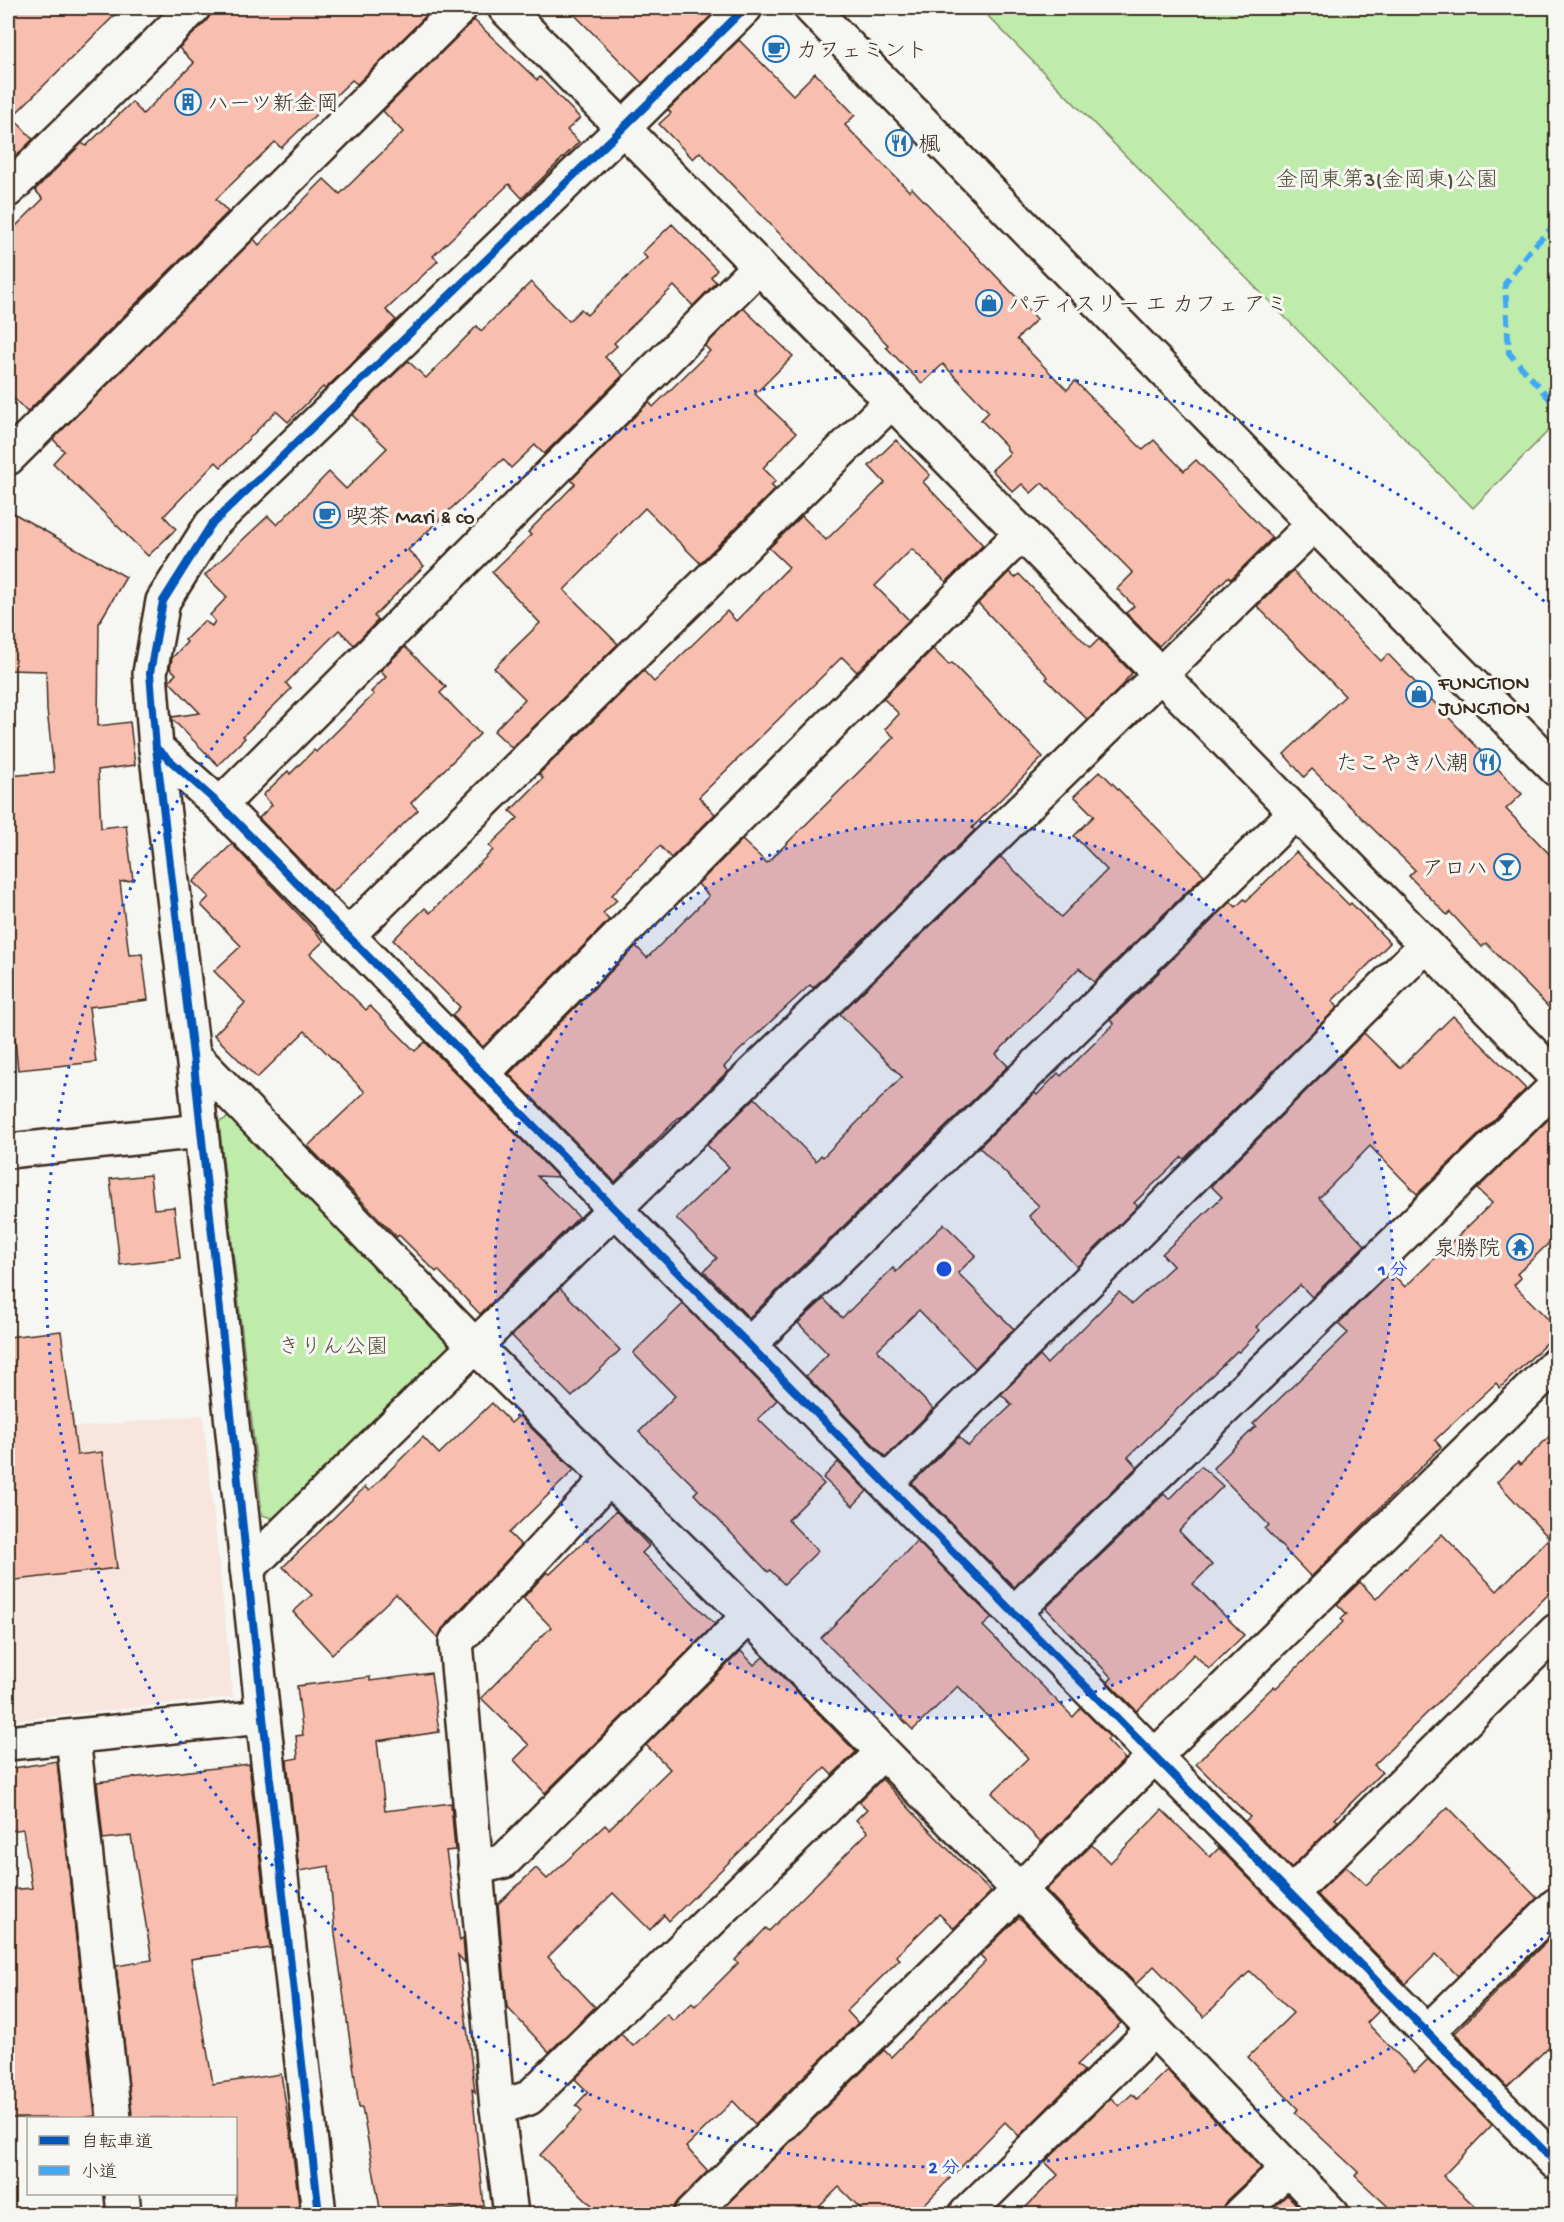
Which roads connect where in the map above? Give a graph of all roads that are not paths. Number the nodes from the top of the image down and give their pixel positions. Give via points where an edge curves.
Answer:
1 (193, 8) edge
2 (460, 8) edge
3 (505, 8) edge
4 (745, 8) edge
5 (811, 8) edge
6 (623, 128) junction
7 (8, 190) edge
8 (759, 266) junction
9 (892, 401) junction
10 (8, 458) edge
11 (1314, 524) junction
12 (1022, 533) junction
13 (1162, 674) junction
14 (156, 748) junction
15 (1557, 769) edge
16 (219, 805) junction
17 (1296, 812) junction
18 (348, 935) junction
19 (1426, 945) junction
20 (193, 1055) junction
21 (483, 1073) junction
22 (1557, 1077) edge
23 (1557, 1086) edge
24 (201, 1131) junction
25 (8, 1146) edge
26 (615, 1209) junction
27 (750, 1344) junction
28 (475, 1346) junction
29 (1557, 1364) edge
30 (609, 1478) junction
31 (887, 1482) junction
32 (247, 1569) junction
33 (1015, 1612) junction
34 (749, 1616) junction
35 (1557, 1631) edge
36 (263, 1717) junction
37 (73, 1737) junction
38 (8, 1743) edge
39 (882, 1753) junction
40 (1156, 1755) junction
41 (475, 1868) junction
42 (1020, 1891) junction
43 (1291, 1894) junction
44 (1557, 1905) edge
45 (1153, 2030) junction
46 (1427, 2032) junction
47 (497, 2108) junction
48 (114, 2117) edge
49 (1557, 2163) edge
50 (1287, 2169) junction
51 (122, 2195) edge
52 (124, 2214) edge
53 (320, 2214) edge
54 (511, 2214) edge
55 (691, 2214) edge
56 (966, 2214) edge
57 (1240, 2214) edge
58 (1332, 2214) edge

1 - 7 street
2 - 10 street
3 - 6 street
4 - 6 street
5 - 11 street
6 - 8 street
6 - 14 street via 211,525 163,601 150,673
8 - 9 street
8 - 16 street
9 - 12 street
9 - 18 street
11 - 13 street
11 - 15 street
12 - 13 street
12 - 21 street
13 - 17 street
13 - 26 street
14 - 16 street
14 - 20 street
16 - 18 street
17 - 19 street
17 - 27 street
18 - 21 street
19 - 22 street
19 - 31 street
20 - 24 street
20 - 28 street
21 - 26 street
23 - 33 street
24 - 25 street
24 - 32 street
26 - 27 street
26 - 28 street
27 - 31 street
28 - 30 street
28 - 32 street
29 - 40 street
30 - 34 street
30 - 41 street via 456,1642
31 - 33 street
32 - 36 street
33 - 40 street
34 - 39 street
34 - 41 street via 504,1861
35 - 43 street
36 - 37 street
36 - 53 street
37 - 38 street
37 - 48 street
39 - 42 street
39 - 47 street via 529,2098
40 - 42 street
40 - 43 street
41 - 47 street
42 - 45 street
42 - 55 street
43 - 46 street
44 - 46 street
45 - 50 street
45 - 56 street
46 - 49 street
47 - 54 street
50 - 57 street
50 - 58 street
51 - 52 street

